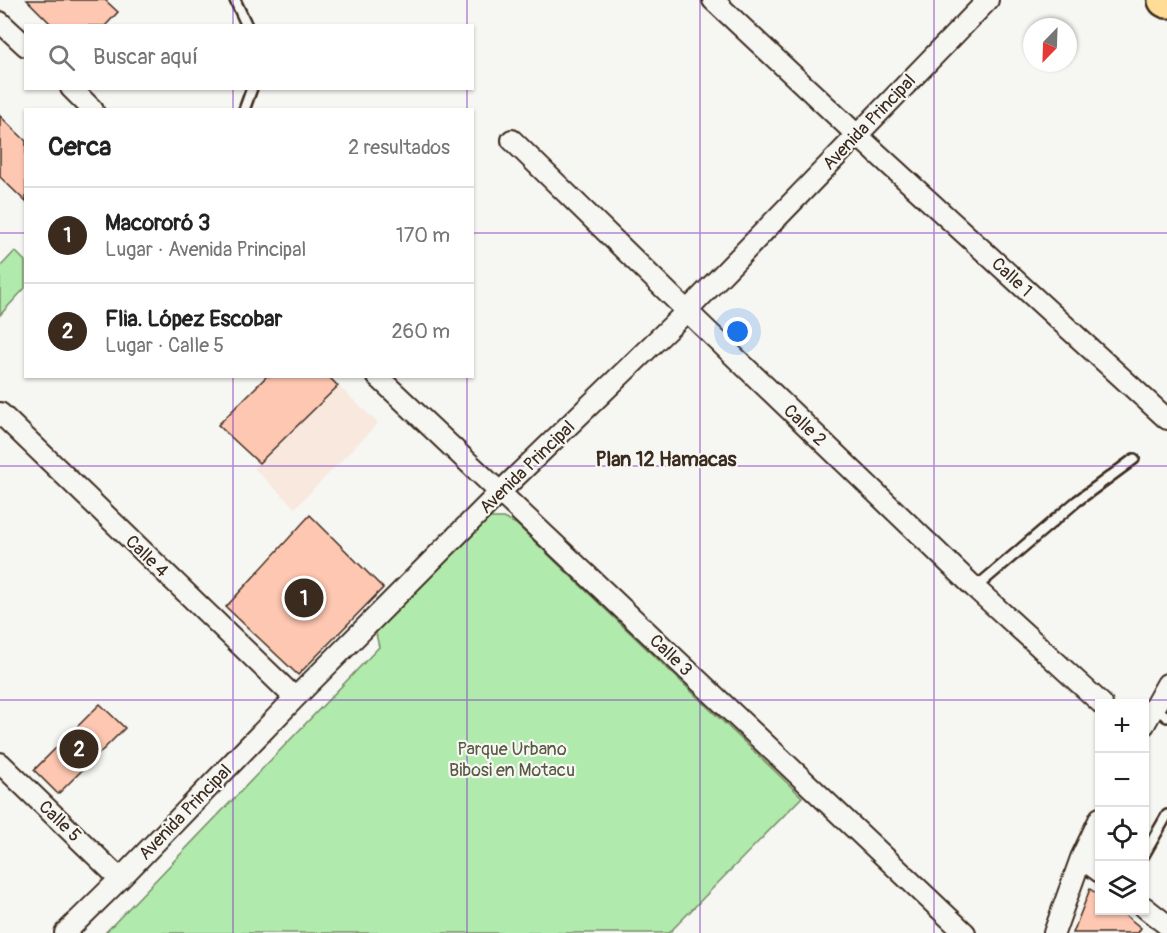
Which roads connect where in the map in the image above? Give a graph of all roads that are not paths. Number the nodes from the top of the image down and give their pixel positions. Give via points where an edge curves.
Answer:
1 (235, 0) edge
2 (713, 0) edge
3 (988, 0) edge
4 (0, 22) edge
5 (246, 24) edge
6 (24, 44) edge
7 (72, 90) edge
8 (251, 90) edge
9 (91, 108) edge
10 (245, 108) edge
11 (857, 135) junction
12 (512, 140) dead end
13 (687, 311) junction
14 (379, 378) edge
15 (0, 413) edge
16 (1167, 419) edge
17 (1134, 459) dead end
18 (500, 492) junction
19 (975, 588) junction
20 (1167, 684) edge
21 (295, 698) junction
22 (1097, 699) edge
23 (1161, 712) edge
24 (1149, 721) edge
25 (0, 763) edge
26 (1167, 815) edge
27 (1095, 829) edge
28 (1149, 846) edge
29 (1081, 858) junction
30 (1095, 869) edge
31 (120, 879) junction
32 (1149, 911) edge
33 (1167, 925) edge
34 (65, 933) edge
35 (964, 933) edge
36 (1054, 933) edge

1 - 5 lane
2 - 11 street, Calle 1
3 - 11 street, Avenida Principal
4 - 6 street
7 - 9 street
8 - 10 lane
11 - 13 street, Avenida Principal
11 - 16 street, Calle 1
12 - 13 street, Calle 2
13 - 18 street, Avenida Principal
13 - 19 street, Calle 2
14 - 18 street, Calle 3
15 - 21 street, Calle 4
17 - 19 lane via 1077,501
18 - 21 street, Avenida Principal
18 - 35 street, Calle 3
19 - 22 street, Calle 2
20 - 23 street
21 - 31 street, Avenida Principal
23 - 24 street
25 - 31 street, Calle 5
26 - 28 lane
27 - 29 street
29 - 30 street
29 - 36 street
31 - 34 street, Avenida Principal
32 - 33 street

